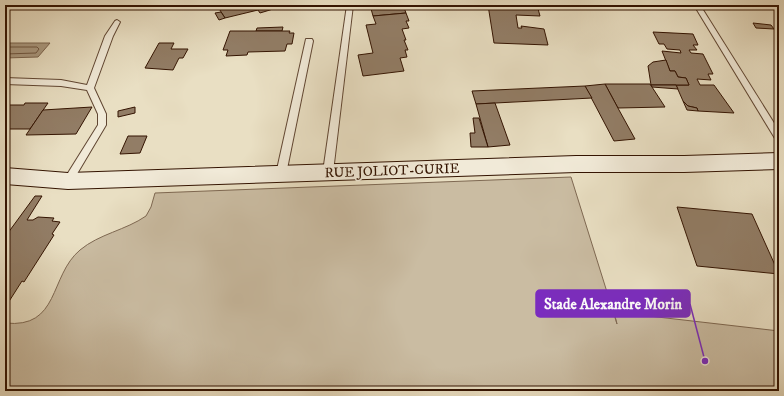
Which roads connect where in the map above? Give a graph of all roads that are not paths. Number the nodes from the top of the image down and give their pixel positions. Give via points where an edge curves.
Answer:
1 (350, 5) edge
2 (697, 5) edge
3 (117, 22) dead end
4 (309, 41) dead end
5 (5, 81) edge
6 (90, 88) junction
7 (779, 138) edge
8 (779, 161) edge
9 (328, 172) junction
10 (281, 174) junction
11 (5, 176) edge
12 (68, 181) junction

1 - 9 lane
2 - 7 lane
3 - 6 lane via 109,36
4 - 10 lane
5 - 6 lane via 60,83
6 - 12 lane via 102,114 102,125
8 - 9 main road, RUE JOLIOT-CURIE via 568,164
9 - 10 main road, RUE JOLIOT-CURIE
10 - 12 main road, RUE JOLIOT-CURIE
11 - 12 main road, RUE JOLIOT-CURIE

